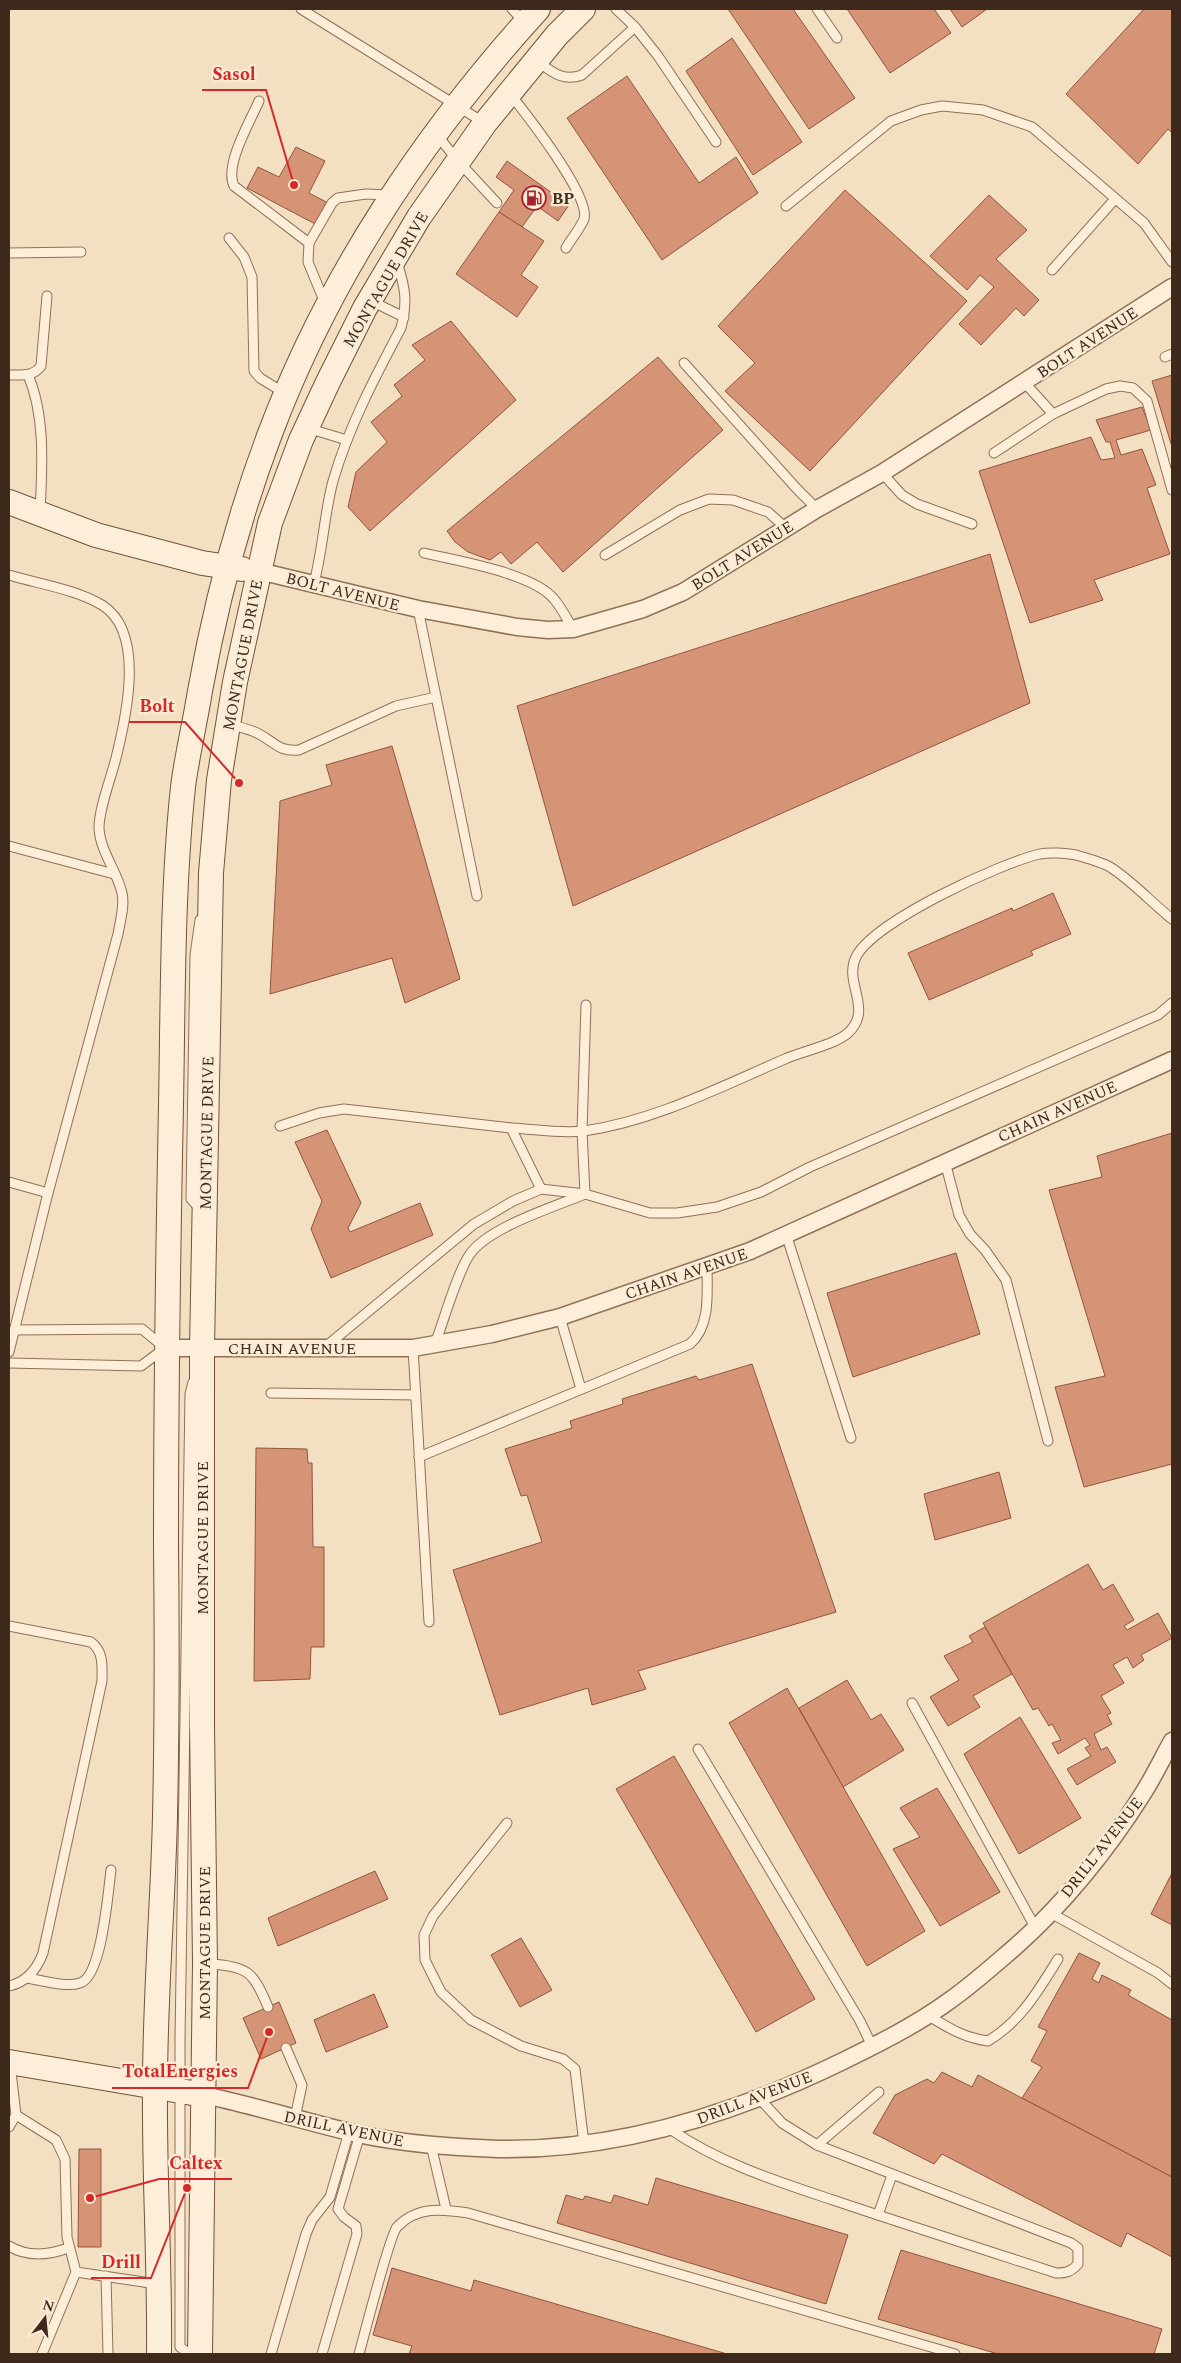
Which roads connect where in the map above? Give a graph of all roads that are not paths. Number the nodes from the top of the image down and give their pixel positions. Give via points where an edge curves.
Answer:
1 (301, 9) edge
2 (583, 9) edge
3 (616, 9) edge
4 (818, 9) edge
5 (525, 13) edge
6 (635, 27) junction
7 (837, 38) dead end
8 (536, 60) junction
9 (510, 92) junction
10 (259, 101) dead end
11 (458, 105) junction
12 (485, 122) junction
13 (435, 133) junction
14 (716, 142) dead end
15 (458, 161) junction
16 (393, 195) junction
17 (1115, 199) junction
18 (497, 203) dead end
19 (786, 206) dead end
20 (229, 238) dead end
21 (309, 243) junction
22 (566, 248) dead end
23 (81, 252) dead end
24 (9, 253) edge
25 (396, 256) junction
26 (1172, 262) edge
27 (1052, 270) dead end
28 (1172, 287) edge
29 (47, 296) dead end
30 (370, 301) junction
31 (327, 308) junction
32 (404, 317) junction
33 (684, 363) dead end
34 (9, 375) edge
35 (28, 375) junction
36 (1024, 382) junction
37 (286, 394) junction
38 (1053, 414) junction
39 (306, 428) junction
40 (347, 440) junction
41 (994, 452) dead end
42 (882, 473) junction
43 (1172, 490) edge
44 (9, 502) edge
45 (817, 509) junction
46 (40, 514) junction
47 (972, 524) dead end
48 (786, 528) junction
49 (424, 553) dead end
50 (605, 555) dead end
51 (227, 566) junction
52 (259, 571) junction
53 (9, 574) edge
54 (314, 583) junction
55 (418, 609) junction
56 (572, 629) junction
57 (436, 697) junction
58 (228, 724) junction
59 (9, 846) edge
60 (114, 874) junction
61 (476, 896) dead end
62 (1172, 919) edge
63 (1172, 1003) edge
64 (586, 1005) dead end
65 (1172, 1060) edge
66 (280, 1126) dead end
67 (511, 1128) junction
68 (582, 1131) junction
69 (945, 1162) junction
70 (9, 1182) edge
71 (541, 1189) junction
72 (48, 1193) junction
73 (585, 1194) junction
74 (786, 1234) junction
75 (707, 1266) junction
76 (560, 1317) junction
77 (14, 1330) junction
78 (436, 1344) junction
79 (165, 1348) junction
80 (202, 1348) junction
81 (413, 1348) junction
82 (322, 1349) junction
83 (9, 1352) edge
84 (9, 1363) edge
85 (581, 1389) junction
86 (271, 1393) dead end
87 (416, 1395) junction
88 (851, 1438) dead end
89 (1048, 1441) dead end
90 (419, 1457) junction
91 (429, 1622) dead end
92 (9, 1626) edge
93 (912, 1703) dead end
94 (1172, 1741) edge
95 (698, 1749) dead end
96 (507, 1823) dead end
97 (111, 1870) dead end
98 (1049, 1912) junction
99 (1035, 1927) junction
100 (1058, 1959) dead end
101 (205, 1963) junction
102 (26, 1978) junction
103 (1172, 1984) edge
104 (9, 1986) edge
105 (268, 2007) dead end
106 (928, 2015) junction
107 (872, 2046) junction
108 (286, 2048) dead end
109 (10, 2062) edge
110 (155, 2087) junction
111 (180, 2091) junction
112 (879, 2092) dead end
113 (204, 2095) junction
114 (759, 2098) junction
115 (16, 2115) junction
116 (295, 2118) junction
117 (9, 2127) edge
118 (670, 2129) junction
119 (354, 2133) junction
120 (584, 2144) junction
121 (431, 2145) junction
122 (817, 2145) junction
123 (892, 2175) junction
124 (446, 2209) junction
125 (878, 2215) junction
126 (9, 2246) edge
127 (68, 2248) junction
128 (76, 2272) junction
129 (106, 2276) junction
130 (160, 2284) junction
131 (42, 2354) edge
132 (108, 2354) edge
133 (159, 2354) edge
134 (190, 2354) edge
135 (200, 2354) edge
136 (271, 2354) edge
137 (322, 2354) edge
138 (359, 2354) edge
139 (955, 2354) edge

1 - 11 lane
2 - 8 main road, MONTAGUE DRIVE
3 - 6 lane
4 - 7 lane
5 - 11 main road, MONTAGUE DRIVE
6 - 8 lane via 582,75 572,79 561,77
6 - 14 lane
8 - 9 main road, MONTAGUE DRIVE
9 - 12 main road, MONTAGUE DRIVE
9 - 22 lane via 574,185 583,208 584,218
10 - 21 lane via 235,155 230,178 234,186
11 - 12 lane
11 - 13 main road, MONTAGUE DRIVE
12 - 15 main road, MONTAGUE DRIVE
13 - 15 lane
13 - 16 main road, MONTAGUE DRIVE
15 - 18 lane
15 - 25 main road, MONTAGUE DRIVE
16 - 21 lane via 338,198
16 - 31 main road, MONTAGUE DRIVE
17 - 19 lane via 1032,127 983,110 942,106 891,121
17 - 26 lane via 1144,223
17 - 27 lane
20 - 37 lane via 244,257 252,277 254,371
21 - 31 lane via 308,262
23 - 24 lane
25 - 30 main road, MONTAGUE DRIVE
25 - 32 lane via 407,300
28 - 36 street, BOLT AVENUE
29 - 35 lane via 43,359 36,372
30 - 32 lane
30 - 39 main road, MONTAGUE DRIVE
31 - 37 main road, MONTAGUE DRIVE
32 - 40 lane
33 - 45 lane
34 - 35 lane
35 - 46 lane via 40,423
36 - 38 lane
36 - 42 street, BOLT AVENUE
37 - 51 main road, MONTAGUE DRIVE via 247,498
38 - 41 lane
38 - 43 lane via 1106,389 1133,388 1147,401
39 - 40 lane
39 - 52 main road, MONTAGUE DRIVE via 270,523
40 - 54 lane via 333,482
42 - 45 street, BOLT AVENUE
42 - 47 lane via 902,495 917,504
44 - 46 main road
45 - 48 street, BOLT AVENUE
46 - 51 main road via 96,535 202,563
48 - 50 lane via 768,512 733,500 709,499 680,510
48 - 56 street, BOLT AVENUE via 683,592 643,609
49 - 56 lane via 494,570 534,585 554,598
51 - 52 main road
51 - 79 main road, MONTAGUE DRIVE via 183,791 174,933
52 - 54 street, BOLT AVENUE
52 - 58 main road, MONTAGUE DRIVE
53 - 60 lane via 104,606 115,616 128,642 129,670 121,736 99,828
54 - 55 street, BOLT AVENUE
55 - 56 street, BOLT AVENUE via 517,627
55 - 57 lane
57 - 58 lane via 396,706 299,750 276,747 259,734
57 - 61 lane
58 - 80 main road, MONTAGUE DRIVE via 219,780 211,873
59 - 60 lane
60 - 72 lane via 122,894 118,934
62 - 68 lane via 1110,867 1076,855 1041,854 1012,864 941,895 882,929 866,943 852,972 860,1002 859,1018 839,1039 667,1108 622,1123
63 - 73 lane via 1158,1015 810,1167 761,1192 716,1207 650,1213
64 - 68 lane
65 - 69 street, CHAIN AVENUE
66 - 67 lane via 319,1113 344,1109
67 - 68 lane
67 - 71 lane
68 - 73 lane
69 - 74 street, CHAIN AVENUE
69 - 89 lane via 959,1215 1006,1280
70 - 72 lane
71 - 73 lane
71 - 82 lane via 474,1224
72 - 77 lane
73 - 78 lane via 508,1227 475,1248 466,1263
74 - 75 street, CHAIN AVENUE
74 - 88 lane
75 - 76 street, CHAIN AVENUE
75 - 85 lane via 707,1295 700,1336 690,1344
76 - 78 street, CHAIN AVENUE
76 - 85 lane
77 - 79 lane via 142,1329
77 - 83 lane
78 - 81 street, CHAIN AVENUE
79 - 80 street, CHAIN AVENUE
79 - 84 lane via 141,1366
79 - 110 main road, MONTAGUE DRIVE via 165,1817
80 - 82 street, CHAIN AVENUE
80 - 101 main road, MONTAGUE DRIVE
80 - 111 lane via 190,1394
81 - 82 street, CHAIN AVENUE
81 - 87 lane
85 - 90 lane
86 - 87 lane
87 - 90 lane
90 - 91 lane
92 - 102 lane via 91,1642 102,1657 102,1681 43,1953 38,1966
93 - 99 lane
94 - 98 street, DRILL AVENUE via 1143,1795 1080,1881
95 - 107 lane via 860,2020
96 - 120 lane via 433,1916 424,1935 425,1960 441,1992 471,2020 521,2046 563,2060 574,2069
97 - 102 lane via 101,1940 88,1978 74,1985
98 - 99 street, DRILL AVENUE
98 - 103 lane
99 - 106 street, DRILL AVENUE via 1017,1946
100 - 106 lane via 1026,2009 1012,2025 988,2041 973,2040
101 - 105 lane via 240,1967 258,1983
101 - 113 main road, MONTAGUE DRIVE
102 - 104 lane
106 - 107 street, DRILL AVENUE
107 - 114 street, DRILL AVENUE via 796,2084
108 - 116 lane via 302,2084
109 - 110 main road
109 - 115 lane
110 - 111 main road
110 - 130 main road, MONTAGUE DRIVE
111 - 113 main road
111 - 134 lane via 180,2347
112 - 122 lane
113 - 116 street, DRILL AVENUE
113 - 135 main road, MONTAGUE DRIVE
114 - 118 street, DRILL AVENUE
114 - 122 lane via 782,2122
115 - 117 lane
115 - 127 lane via 56,2140 65,2159
116 - 119 street, DRILL AVENUE
118 - 120 street, DRILL AVENUE
118 - 125 lane via 722,2159
119 - 121 street, DRILL AVENUE
119 - 136 lane via 330,2197 312,2220 306,2234
119 - 137 lane via 338,2209 356,2226 357,2234
120 - 121 street, DRILL AVENUE via 499,2149
121 - 124 lane
122 - 123 lane
123 - 125 lane
123 - 125 lane via 1071,2243 1078,2248 1078,2264 1066,2273 1056,2273
124 - 138 lane via 414,2214 395,2228
124 - 139 lane
126 - 127 lane via 35,2255
127 - 128 lane
128 - 129 lane
128 - 131 lane
129 - 130 lane
129 - 132 lane
130 - 133 main road, MONTAGUE DRIVE

